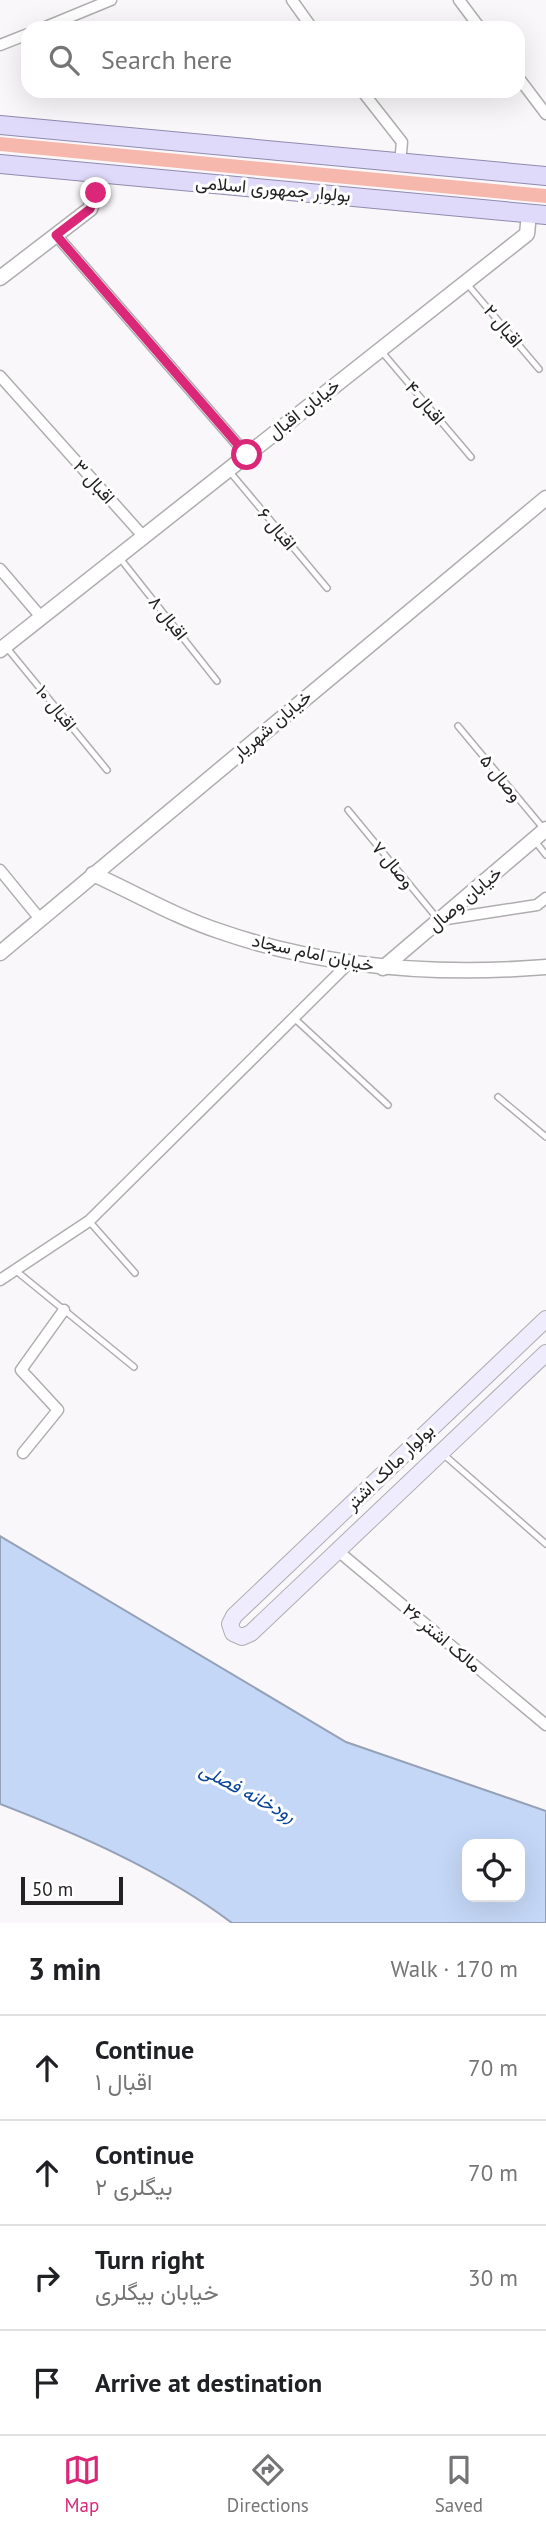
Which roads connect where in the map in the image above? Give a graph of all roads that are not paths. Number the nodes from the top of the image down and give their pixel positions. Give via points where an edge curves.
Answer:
1 (111, 0) edge
2 (307, 0) edge
3 (459, 0) edge
4 (294, 4) edge
5 (60, 21) edge
6 (307, 21) edge
7 (475, 21) edge
8 (21, 37) edge
9 (0, 46) edge
10 (525, 86) edge
11 (367, 98) edge
12 (546, 114) edge
13 (0, 125) edge
14 (400, 163) junction
15 (0, 164) edge
16 (98, 173) junction
17 (546, 176) edge
18 (537, 214) edge
19 (56, 235) junction
20 (0, 278) edge
21 (466, 282) junction
22 (380, 350) junction
23 (540, 369) dead end
24 (0, 376) edge
25 (247, 455) junction
26 (471, 457) dead end
27 (228, 470) junction
28 (546, 498) edge
29 (143, 537) junction
30 (118, 556) junction
31 (0, 569) edge
32 (327, 588) dead end
33 (41, 617) junction
34 (3, 648) edge
35 (217, 681) dead end
36 (458, 726) dead end
37 (107, 770) dead end
38 (348, 810) dead end
39 (541, 833) edge
40 (546, 855) edge
41 (0, 870) edge
42 (93, 874) junction
43 (546, 898) edge
44 (40, 919) junction
45 (439, 920) junction
46 (0, 953) edge
47 (349, 963) junction
48 (546, 967) edge
49 (383, 968) junction
50 (294, 1018) junction
51 (498, 1097) dead end
52 (388, 1105) dead end
53 (546, 1136) edge
54 (89, 1221) junction
55 (15, 1270) junction
56 (135, 1273) dead end
57 (0, 1280) edge
58 (64, 1310) junction
59 (546, 1319) edge
60 (545, 1356) edge
61 (134, 1367) dead end
62 (23, 1453) dead end
63 (441, 1453) junction
64 (546, 1544) edge
65 (338, 1550) junction
66 (546, 1725) edge

1 - 5 street
2 - 4 street
3 - 7 street
4 - 6 street
8 - 9 street
10 - 12 street
11 - 14 street via 402,142
13 - 14 main road
14 - 17 main road
15 - 16 main road, بولوار جمهوری اسلامی
16 - 18 main road, بولوار جمهوری اسلامی
16 - 19 street via 90,209
18 - 21 street, خیابان اقبال via 527,234
19 - 20 street
19 - 25 street
21 - 22 street, خیابان اقبال
21 - 23 lane, اقبال ۲
22 - 25 street, خیابان اقبال
22 - 26 lane, اقبال ۴
24 - 29 street, اقبال ۳
25 - 27 street, خیابان اقبال
27 - 29 street, خیابان اقبال
27 - 32 lane, اقبال ۶
28 - 42 street, خیابان شهریار
29 - 30 street, خیابان اقبال
30 - 33 street, خیابان اقبال
30 - 35 lane, اقبال ۸
31 - 33 street
33 - 34 street, خیابان اقبال
34 - 37 lane, اقبال ۱۰
36 - 39 lane, وصال ۵
38 - 45 lane, وصال ۷
39 - 40 lane, وصال ۵
39 - 45 street, خیابان وصال
41 - 44 street
42 - 44 street, خیابان شهریار
42 - 47 street, خیابان امام سجاد via 218,931
43 - 45 street via 537,905
44 - 46 street, خیابان شهریار
45 - 49 street, خیابان وصال
47 - 49 street, خیابان امام سجاد
47 - 50 street
48 - 49 street, خیابان امام سجاد via 481,972
50 - 52 lane
50 - 54 street
51 - 53 lane
54 - 55 street
54 - 56 lane
55 - 57 street
55 - 58 lane
58 - 61 lane
58 - 62 street via 22,1370 58,1410
59 - 65 main road, بولوار مالک اشتر via 234,1616 233,1633 242,1637 251,1633
60 - 63 main road, بولوار مالک اشتر
63 - 64 lane
63 - 65 main road, بولوار مالک اشتر
65 - 66 street, مالک اشتر ۲۶

